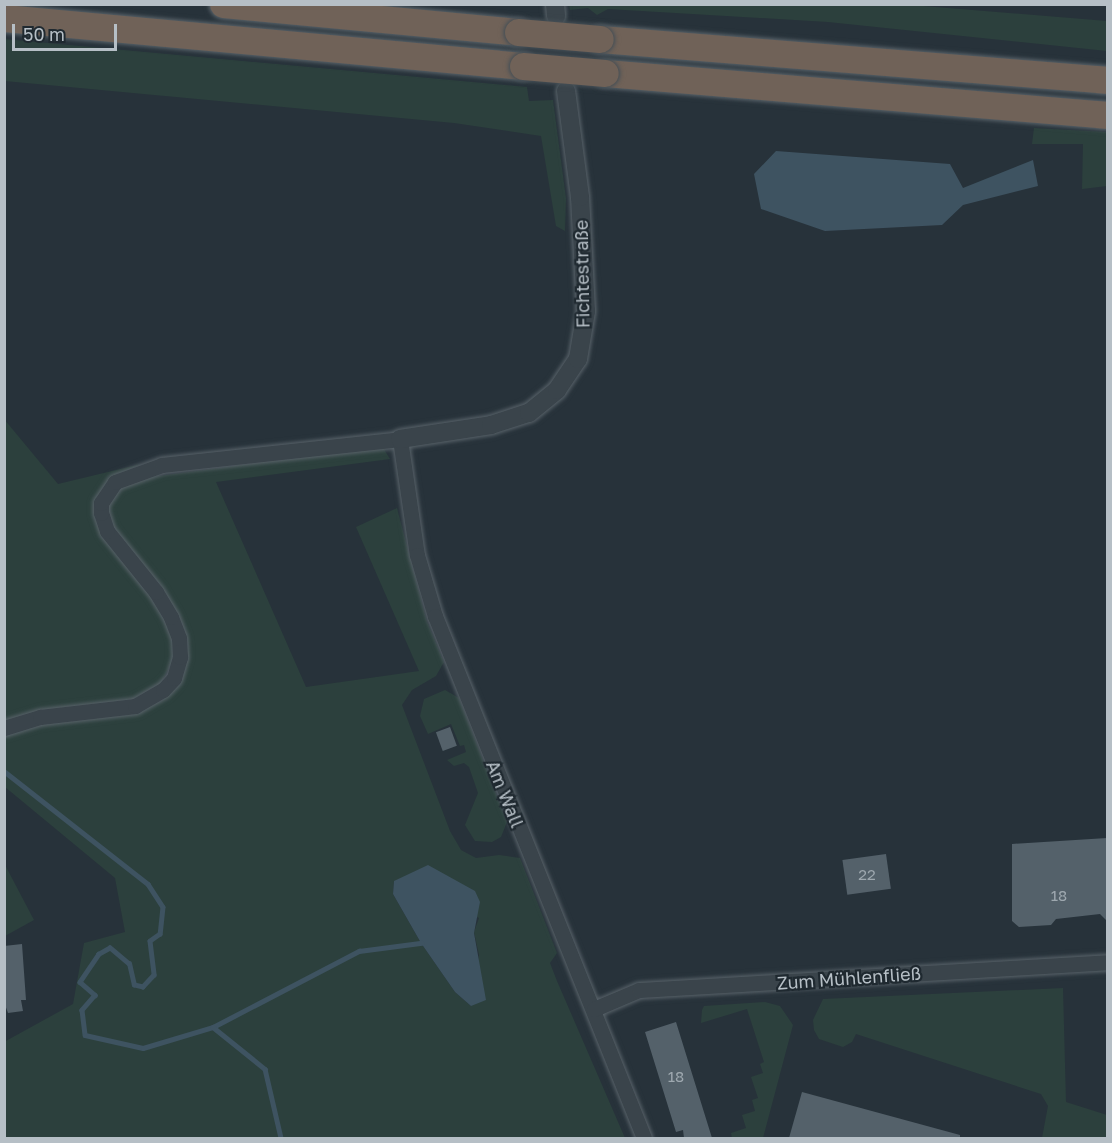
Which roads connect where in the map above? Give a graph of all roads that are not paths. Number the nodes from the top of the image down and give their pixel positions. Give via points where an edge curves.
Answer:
1 (224, 4) edge
2 (4, 18) edge
3 (1107, 80) edge
4 (566, 92) dead end
5 (1107, 114) edge
6 (400, 439) junction
7 (4, 728) edge
8 (1107, 962) edge
9 (594, 1009) junction
10 (644, 1138) edge

1 - 3 highway, bridge
2 - 5 highway, bridge
4 - 6 street, Fichtestraße via 580,197 586,311 578,359 557,390 529,413 491,425
6 - 7 street via 162,465 115,482 101,503 101,513 107,531 171,617 179,638 180,657 174,678 163,690 135,706 40,717
6 - 9 street, Am Wall via 417,555 435,616
8 - 9 street, Zum Mühlenfließ via 639,990
9 - 10 street, Am Wall

